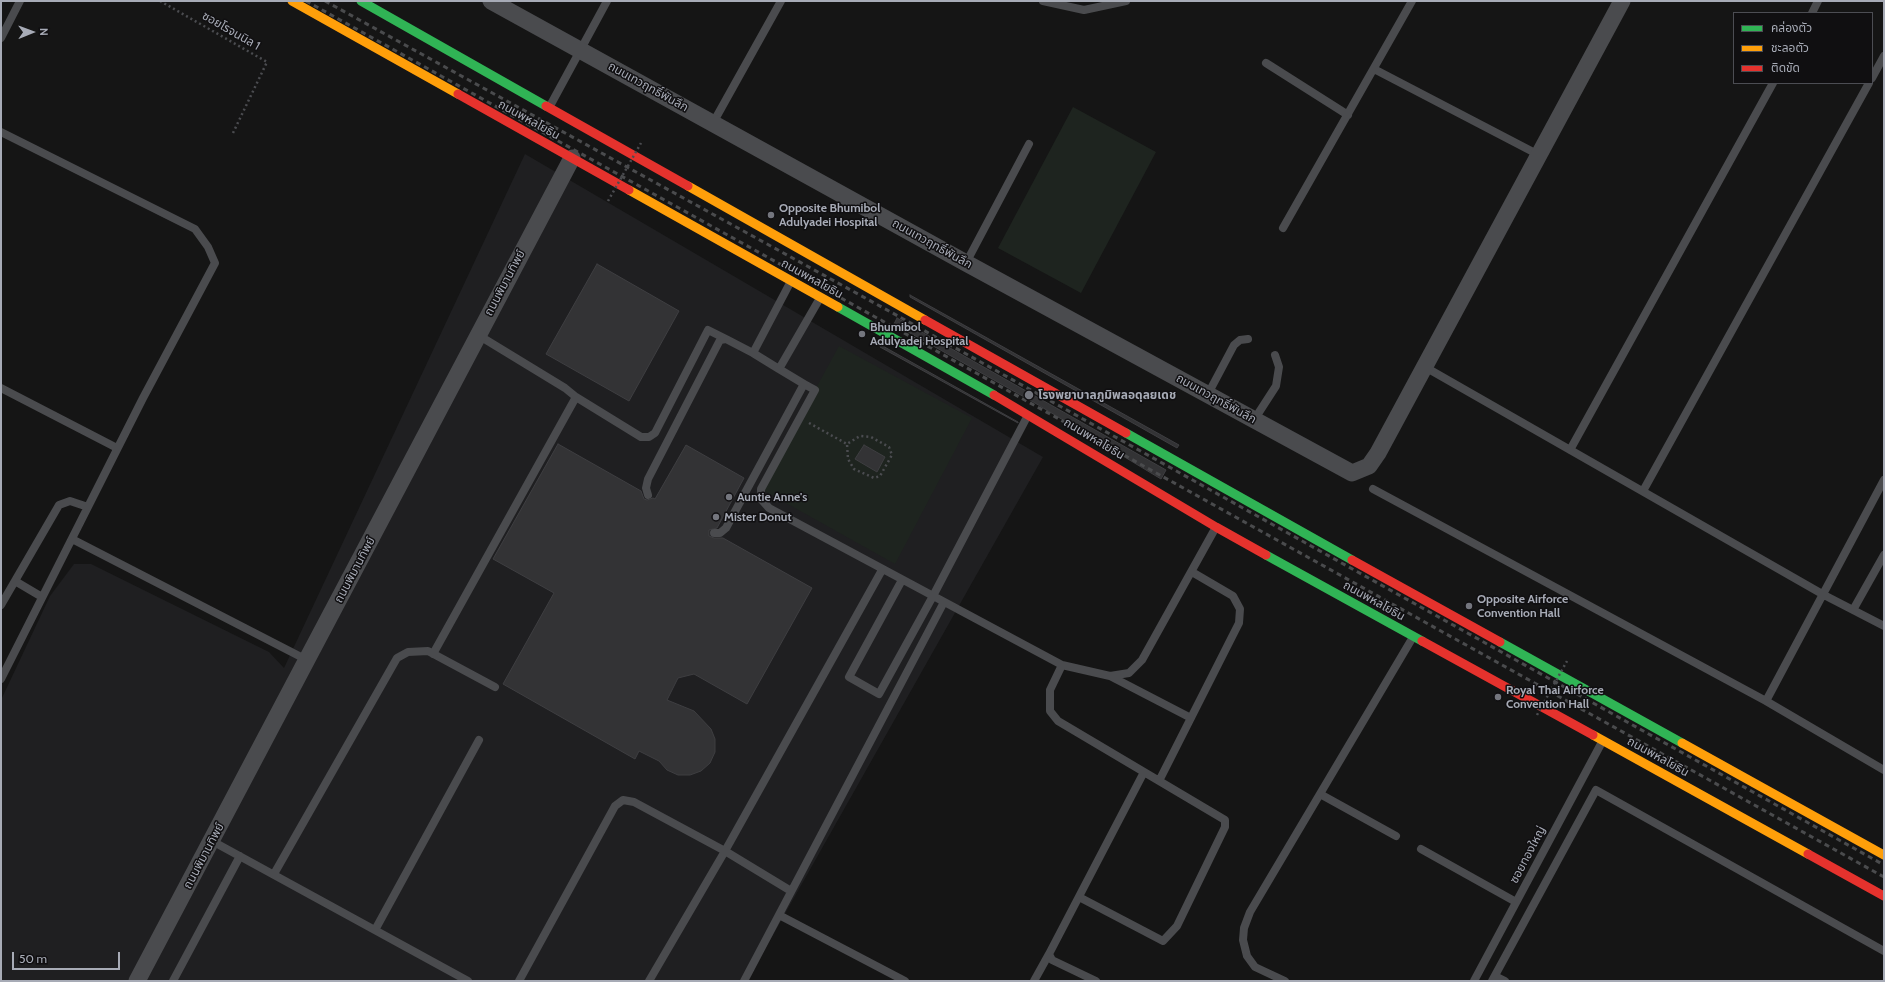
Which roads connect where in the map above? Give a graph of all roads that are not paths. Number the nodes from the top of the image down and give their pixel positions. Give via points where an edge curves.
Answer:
1 (20, 1) edge
2 (292, 1) edge
3 (361, 1) edge
4 (491, 1) edge
5 (607, 1) edge
6 (781, 1) edge
7 (1043, 1) edge
8 (1126, 1) edge
9 (1412, 1) edge
10 (1622, 1) edge
11 (1818, 1) edge
12 (1812, 12) edge
13 (1, 38) edge
14 (580, 50) junction
15 (1884, 56) edge
16 (1266, 63) dead end
17 (1374, 69) junction
18 (1873, 76) edge
19 (1772, 84) edge
20 (1868, 84) edge
21 (549, 107) junction
22 (1348, 115) junction
23 (543, 119) dead end
24 (713, 123) junction
25 (1, 132) edge
26 (1029, 144) dead end
27 (1539, 155) junction
28 (572, 158) junction
29 (1283, 228) dead end
30 (966, 263) junction
31 (836, 268) junction
32 (830, 279) dead end
33 (791, 281) junction
34 (822, 294) junction
35 (478, 335) junction
36 (726, 339) junction
37 (1248, 339) dead end
38 (753, 353) junction
39 (1275, 355) dead end
40 (1425, 366) junction
41 (779, 369) junction
42 (804, 384) junction
43 (1, 388) edge
44 (1208, 394) junction
45 (576, 397) junction
46 (1029, 414) junction
47 (1254, 420) junction
48 (118, 448) junction
49 (1570, 450) junction
50 (1884, 480) edge
51 (1373, 489) dead end
52 (1643, 491) junction
53 (648, 495) dead end
54 (88, 507) junction
55 (1216, 527) junction
56 (714, 533) dead end
57 (72, 539) junction
58 (1884, 555) edge
59 (882, 570) junction
60 (1192, 572) junction
61 (902, 580) junction
62 (15, 581) junction
63 (1824, 595) junction
64 (933, 596) junction
65 (42, 597) junction
66 (944, 602) junction
67 (1, 606) edge
68 (1853, 610) junction
69 (1884, 626) edge
70 (1414, 637) junction
71 (433, 654) junction
72 (307, 660) junction
73 (1062, 665) junction
74 (1110, 676) junction
75 (1, 679) edge
76 (495, 687) dead end
77 (1766, 701) junction
78 (1191, 718) junction
79 (479, 740) dead end
80 (1603, 740) junction
81 (1884, 770) edge
82 (1144, 772) junction
83 (1159, 781) junction
84 (1320, 794) junction
85 (1396, 836) dead end
86 (212, 841) junction
87 (1421, 849) dead end
88 (725, 851) junction
89 (1884, 855) edge
90 (240, 856) junction
91 (274, 874) junction
92 (791, 892) junction
93 (1079, 896) junction
94 (1884, 896) edge
95 (1516, 902) junction
96 (779, 915) junction
97 (374, 930) junction
98 (1884, 951) edge
99 (1049, 954) junction
100 (1493, 978) edge
101 (137, 981) edge
102 (173, 981) edge
103 (468, 981) edge
104 (519, 981) edge
105 (649, 981) edge
106 (744, 981) edge
107 (905, 981) edge
108 (1034, 981) edge
109 (1096, 981) edge
110 (1284, 981) edge
111 (1474, 981) edge
112 (1504, 981) edge

1 - 13 lane
2 - 28 main road, ถนนพหลโยธิน via 535,134
3 - 21 main road, ถนนพหลโยธิน
4 - 14 street, ถนนเทวฤทธิ์พันลึก
5 - 14 lane
6 - 24 lane
7 - 8 lane via 1084,10
9 - 17 lane
10 - 27 street
11 - 12 lane
14 - 21 lane
14 - 24 street, ถนนเทวฤทธิ์พันลึก
15 - 18 lane
16 - 22 lane
17 - 22 lane
17 - 27 lane
19 - 49 lane
20 - 52 lane
21 - 23 main road
21 - 31 main road, ถนนพหลโยธิน
22 - 29 lane
24 - 30 street, ถนนเทวฤทธิ์พันลึก
25 - 48 lane via 195,229 208,247 215,263
26 - 30 lane
27 - 40 street
28 - 33 main road, ถนนพหลโยธิน
28 - 35 street, ถนนพิมานทิพย์
30 - 44 street, ถนนเทวฤทธิ์พันลึก
31 - 32 main road
31 - 89 main road, ถนนพหลโยธิน via 1287,524
33 - 34 main road, ถนนพหลโยธิน
33 - 38 lane
34 - 41 lane
34 - 46 main road, ถนนพหลโยธิน
35 - 45 lane
35 - 72 street, ถนนพิมานทิพย์
36 - 38 lane
36 - 45 lane via 708,330 655,433 649,437 641,437
36 - 53 lane via 720,340 648,479
37 - 44 lane via 1240,340 1234,345
38 - 41 lane
39 - 47 lane via 1279,367 1276,386
40 - 47 street, ถนนเทวฤทธิ์พันลึก via 1378,453 1369,466 1352,473
40 - 49 lane
41 - 42 lane
42 - 56 lane via 726,528 720,533
42 - 59 lane via 815,390 761,490 761,499 769,508
43 - 48 lane
44 - 47 street, ถนนเทวฤทธิ์พันลึก
45 - 71 lane
46 - 55 main road, ถนนพหลโยธิน
46 - 64 lane
48 - 54 lane
49 - 52 lane
50 - 63 lane
51 - 77 lane
52 - 63 lane
54 - 57 lane
54 - 62 lane via 70,501 59,506
55 - 60 lane
55 - 70 main road, ถนนพหลโยธิน
57 - 65 lane
57 - 72 lane
58 - 68 lane
59 - 61 lane
59 - 88 lane
60 - 74 lane via 1142,660 1129,673
60 - 78 lane via 1233,596 1240,609 1239,623
61 - 64 lane
61 - 64 lane via 849,677 879,694
62 - 65 lane
62 - 67 lane
63 - 68 lane
63 - 77 lane
64 - 66 lane
65 - 75 lane
66 - 73 lane
66 - 92 lane
68 - 69 lane
70 - 80 main road, ถนนพหลโยธิน
70 - 84 lane
71 - 76 lane
71 - 91 lane via 428,651 408,652 397,658
72 - 86 street, ถนนพิมานทิพย์
73 - 74 lane
73 - 82 lane via 1050,690 1050,711 1058,721
74 - 78 lane
77 - 81 lane
78 - 83 lane
79 - 97 lane
80 - 94 main road, ถนนพหลโยธิน
80 - 95 lane, ซอยทองใหญ่
82 - 83 lane
82 - 93 lane
83 - 93 lane via 1225,820 1225,827 1178,926 1163,941
84 - 85 lane
84 - 110 lane via 1250,912 1244,928 1242,940 1247,956 1255,967
86 - 90 lane
86 - 101 street, ถนนพิมานทิพย์
87 - 95 lane
88 - 92 lane
88 - 104 lane via 634,802 623,800 615,806
88 - 105 lane
90 - 91 lane
90 - 102 lane
91 - 97 lane
92 - 96 lane
93 - 99 lane
95 - 111 lane, ซอยทองใหญ่
96 - 106 lane
96 - 107 lane
97 - 103 lane
98 - 100 lane via 1596,790
99 - 108 lane
99 - 109 lane via 1052,960
100 - 112 lane

